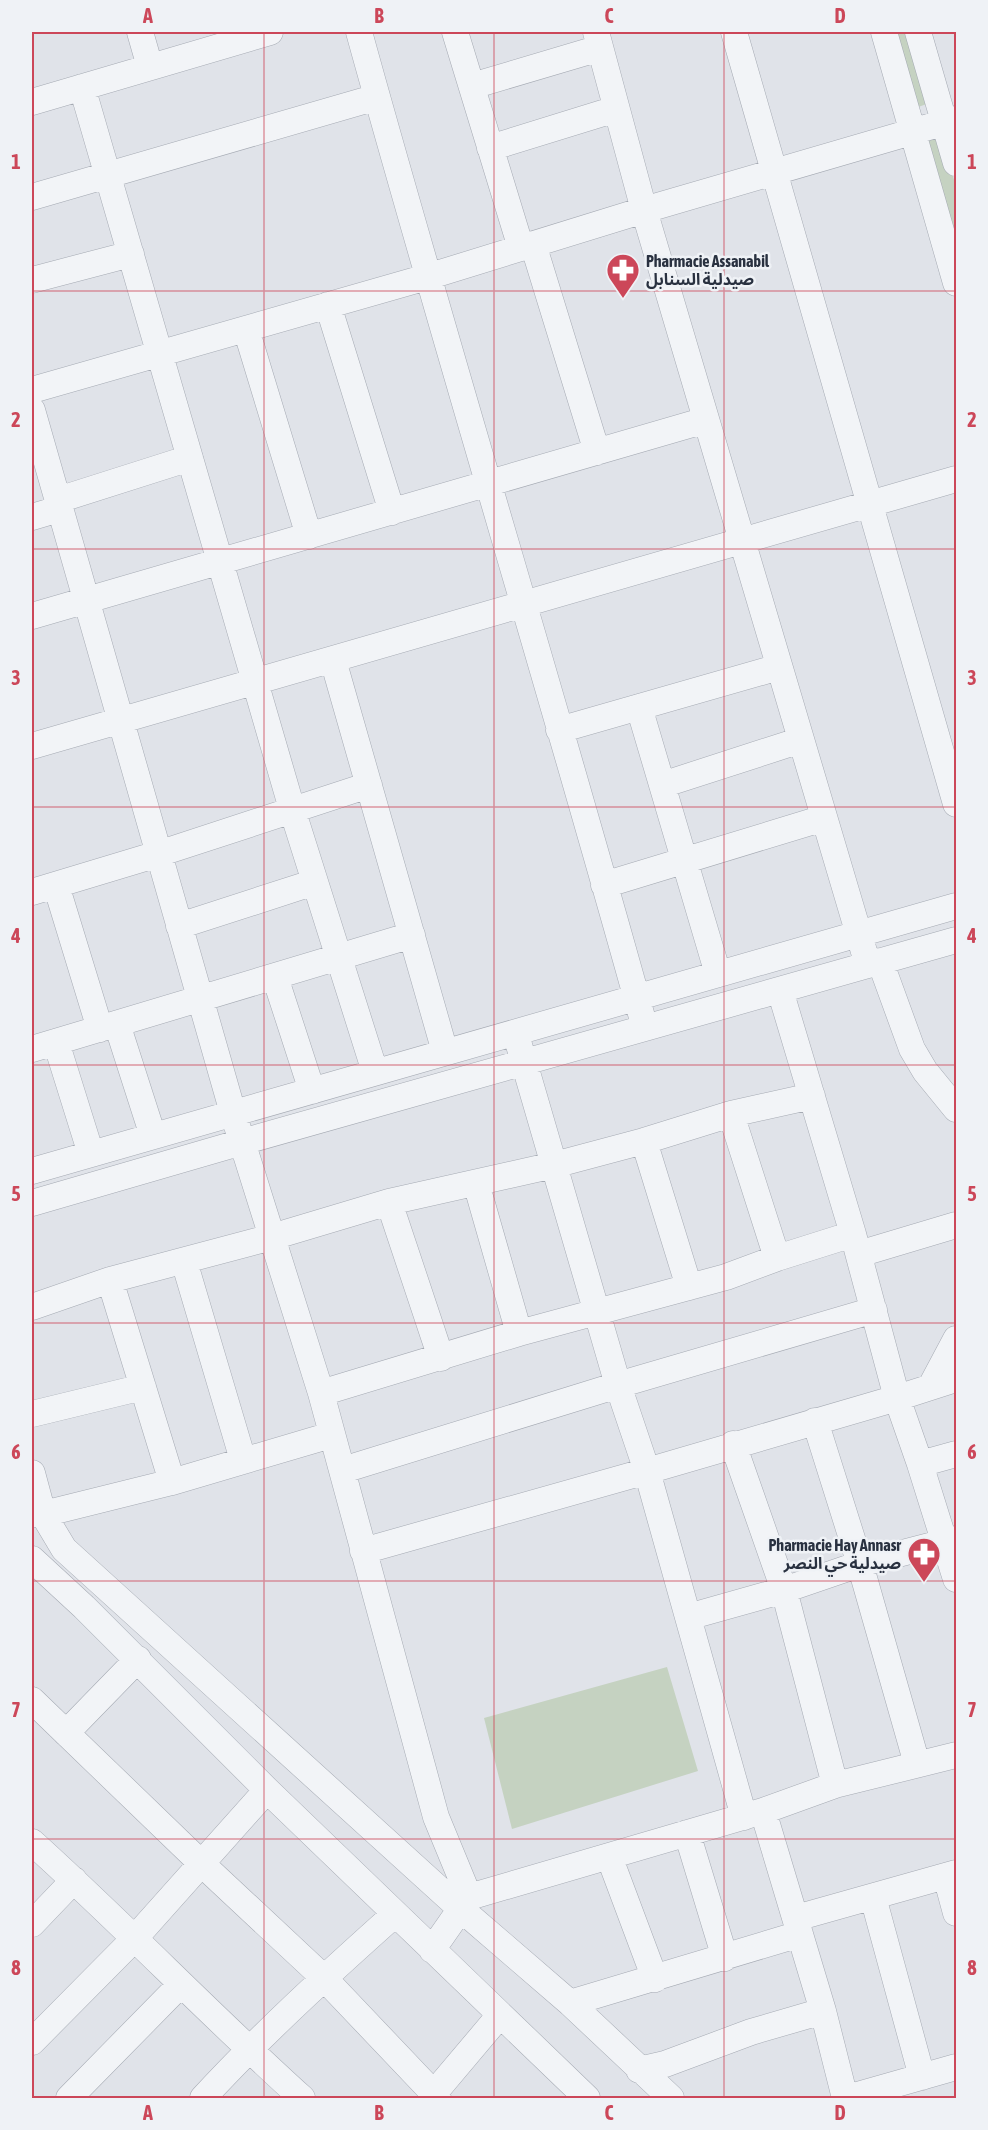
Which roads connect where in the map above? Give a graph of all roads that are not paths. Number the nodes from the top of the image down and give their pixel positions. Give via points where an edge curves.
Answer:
1 (140, 32) edge
2 (270, 32) edge
3 (359, 32) edge
4 (455, 32) edge
5 (734, 32) edge
6 (884, 32) edge
7 (918, 32) edge
8 (598, 40) edge
9 (150, 67) junction
10 (472, 86) junction
11 (82, 87) junction
12 (377, 97) junction
13 (32, 102) edge
14 (616, 109) junction
15 (951, 120) edge
16 (913, 131) junction
17 (490, 148) junction
18 (957, 164) edge
19 (774, 172) junction
20 (108, 175) junction
21 (32, 197) edge
22 (644, 210) junction
23 (527, 246) junction
24 (131, 254) junction
25 (427, 277) junction
26 (32, 280) edge
27 (957, 283) edge
28 (328, 305) junction
29 (246, 329) junction
30 (160, 354) junction
31 (32, 390) edge
32 (706, 420) junction
33 (33, 424) edge
34 (597, 452) junction
35 (190, 458) junction
36 (957, 479) edge
37 (490, 484) junction
38 (58, 504) junction
39 (871, 504) junction
40 (392, 512) junction
41 (32, 517) edge
42 (309, 536) junction
43 (742, 542) junction
44 (220, 562) junction
45 (85, 600) junction
46 (524, 605) junction
47 (32, 616) edge
48 (333, 660) junction
49 (779, 667) junction
50 (254, 682) junction
51 (639, 707) junction
52 (122, 720) junction
53 (560, 730) junction
54 (801, 740) junction
55 (32, 746) edge
56 (369, 785) junction
57 (662, 785) junction
58 (957, 804) edge
59 (292, 810) junction
60 (824, 818) junction
61 (158, 854) junction
62 (685, 860) junction
63 (315, 882) junction
64 (604, 885) junction
65 (44, 889) edge
66 (957, 906) edge
67 (179, 926) junction
68 (859, 934) junction
69 (412, 935) junction
70 (957, 940) edge
71 (339, 958) junction
72 (874, 963) junction
73 (718, 974) junction
74 (275, 977) junction
75 (780, 990) junction
76 (637, 997) junction
77 (200, 999) junction
78 (108, 1026) junction
79 (645, 1028) junction
80 (515, 1032) junction
81 (56, 1042) junction
82 (32, 1049) edge
83 (445, 1052) junction
84 (524, 1062) junction
85 (375, 1072) junction
86 (312, 1090) junction
87 (812, 1096) junction
88 (957, 1109) edge
89 (233, 1113) junction
90 (731, 1114) junction
91 (153, 1136) junction
92 (644, 1141) junction
93 (242, 1142) junction
94 (91, 1154) junction
95 (554, 1164) junction
96 (32, 1171) edge
97 (476, 1183) junction
98 (389, 1202) junction
99 (32, 1203) edge
100 (957, 1225) edge
101 (272, 1237) junction
102 (856, 1244) junction
103 (777, 1258) junction
104 (184, 1261) junction
105 (110, 1280) junction
106 (689, 1287) junction
107 (32, 1307) edge
108 (874, 1310) junction
109 (597, 1312) junction
110 (519, 1333) junction
111 (957, 1339) edge
112 (441, 1358) junction
113 (957, 1379) edge
114 (618, 1385) junction
115 (931, 1386) junction
116 (143, 1387) junction
117 (321, 1394) junction
118 (897, 1398) junction
119 (32, 1414) edge
120 (815, 1421) junction
121 (331, 1435) junction
122 (733, 1444) junction
123 (957, 1454) edge
124 (243, 1460) junction
125 (920, 1464) junction
126 (343, 1470) junction
127 (647, 1471) junction
128 (32, 1473) edge
129 (172, 1482) junction
130 (37, 1514) edge
131 (950, 1540) edge
132 (363, 1551) junction
133 (32, 1559) edge
134 (860, 1564) junction
135 (957, 1579) edge
136 (784, 1590) junction
137 (688, 1617) junction
138 (138, 1659) junction
139 (32, 1700) edge
140 (66, 1733) junction
141 (957, 1755) edge
142 (917, 1764) junction
143 (835, 1785) junction
144 (267, 1790) junction
145 (754, 1814) junction
146 (687, 1833) junction
147 (32, 1842) edge
148 (609, 1857) junction
149 (202, 1864) junction
150 (951, 1875) edge
151 (74, 1880) junction
152 (873, 1897) junction
153 (465, 1903) junction
154 (957, 1913) edge
155 (395, 1914) junction
156 (32, 1924) edge
157 (798, 1926) junction
158 (134, 1939) junction
159 (432, 1950) junction
160 (725, 1958) junction
161 (324, 1978) junction
162 (654, 1979) junction
163 (181, 1984) junction
164 (570, 2003) junction
165 (823, 2011) junction
166 (500, 2015) junction
167 (32, 2042) edge
168 (248, 2049) junction
169 (957, 2067) edge
170 (639, 2070) junction
171 (922, 2077) junction
172 (434, 2097) edge
173 (69, 2098) edge
174 (203, 2098) edge
175 (302, 2098) edge
176 (587, 2098) edge
177 (671, 2098) edge
178 (846, 2098) edge

1 - 9 street
2 - 9 street
3 - 12 street
4 - 10 street
5 - 19 street
6 - 16 street
7 - 15 street
8 - 10 street
8 - 14 street
9 - 11 street
10 - 17 street
11 - 13 street
11 - 20 street
12 - 20 street
12 - 25 street
14 - 17 street
14 - 22 street
15 - 16 street
15 - 18 street
16 - 19 street
16 - 27 street
17 - 23 street
19 - 22 street
19 - 39 street
20 - 21 street
20 - 24 street
22 - 23 street
22 - 32 street
23 - 25 street
23 - 34 street
24 - 26 street
24 - 30 street
25 - 28 street
25 - 37 street
28 - 29 street
28 - 40 street
29 - 30 street
29 - 42 street
30 - 31 street
30 - 35 street
32 - 34 street
32 - 43 street
33 - 38 street
34 - 37 street
35 - 38 street
35 - 44 street
36 - 39 street
37 - 40 street
37 - 46 street
38 - 41 street
38 - 45 street
39 - 43 street
39 - 58 street
40 - 42 street
42 - 44 street
43 - 46 street
43 - 49 street
44 - 45 street
44 - 50 street
45 - 47 street
45 - 52 street
46 - 48 street
46 - 53 street
48 - 50 street
48 - 56 street
49 - 51 street
49 - 54 street
50 - 52 street
50 - 59 street
51 - 53 street
51 - 57 street
52 - 55 street
52 - 61 street
53 - 64 street
54 - 57 street
54 - 60 street
56 - 59 street
56 - 69 street
57 - 62 street
59 - 61 street
59 - 63 street
60 - 62 street
60 - 68 street
61 - 65 street
61 - 67 street
62 - 64 street
62 - 73 street
63 - 67 street
63 - 71 street
64 - 76 street
65 - 78 street
66 - 68 street
67 - 77 street
68 - 72 street
68 - 73 street
69 - 71 street
69 - 83 street
70 - 72 street
71 - 74 street
71 - 85 street
72 - 75 street
72 - 88 street via 925,1071
73 - 76 street
74 - 77 street
74 - 86 street
75 - 79 street
75 - 87 street
76 - 79 street
76 - 80 street
77 - 78 street
77 - 89 street
78 - 81 street
78 - 91 street
79 - 84 street
80 - 83 street
80 - 84 street
81 - 82 street
81 - 94 street
83 - 85 street
84 - 93 street
84 - 95 street
85 - 86 street
86 - 89 street
87 - 90 street
87 - 102 street
89 - 91 street
89 - 93 street
90 - 92 street
90 - 103 street
91 - 94 street
92 - 95 street
92 - 106 street
93 - 99 street
93 - 101 street
94 - 96 street
95 - 97 street
95 - 109 street
97 - 98 street
97 - 110 street
98 - 101 street
98 - 112 street
100 - 102 street
101 - 104 street
101 - 117 street
102 - 103 street
102 - 108 street
103 - 106 street
104 - 105 street
104 - 124 street
105 - 107 street
105 - 116 street
106 - 109 street
108 - 114 street
108 - 118 street
109 - 110 street
109 - 114 street
110 - 112 street
111 - 115 street
112 - 117 street
113 - 115 street
114 - 126 street
114 - 127 street
115 - 118 street
116 - 119 street
116 - 129 street
117 - 121 street
118 - 120 street
118 - 125 street
120 - 122 street
120 - 134 street
121 - 124 street
121 - 126 street
122 - 127 street
122 - 136 street
123 - 125 street
124 - 129 street
125 - 131 street
126 - 132 street
127 - 132 street
127 - 137 street
128 - 130 street
129 - 130 street
130 - 153 street via 64,1549
131 - 134 street
131 - 135 street
132 - 153 street via 436,1817
133 - 138 street
134 - 136 street
134 - 142 street
136 - 137 street
136 - 143 street
137 - 145 street
138 - 140 street
138 - 144 street
139 - 140 street
140 - 149 street
141 - 142 street
142 - 143 street
143 - 145 street
144 - 149 street
144 - 155 street
145 - 146 street
145 - 157 street
146 - 148 street
146 - 160 street
147 - 151 street
148 - 153 street
148 - 162 street
149 - 158 street
149 - 161 street
150 - 152 street
150 - 154 street
151 - 156 street
151 - 158 street
152 - 157 street
152 - 171 street
153 - 159 street
153 - 164 street
155 - 159 street
155 - 161 street
157 - 160 street
157 - 165 street
158 - 163 street
158 - 167 street
159 - 166 street
160 - 162 street
161 - 168 street
161 - 172 street
162 - 164 street
163 - 168 street
163 - 173 street
164 - 170 street
165 - 170 street
165 - 178 street
166 - 172 street
166 - 176 street
168 - 174 street
168 - 175 street
169 - 171 street
170 - 177 street
171 - 178 street

